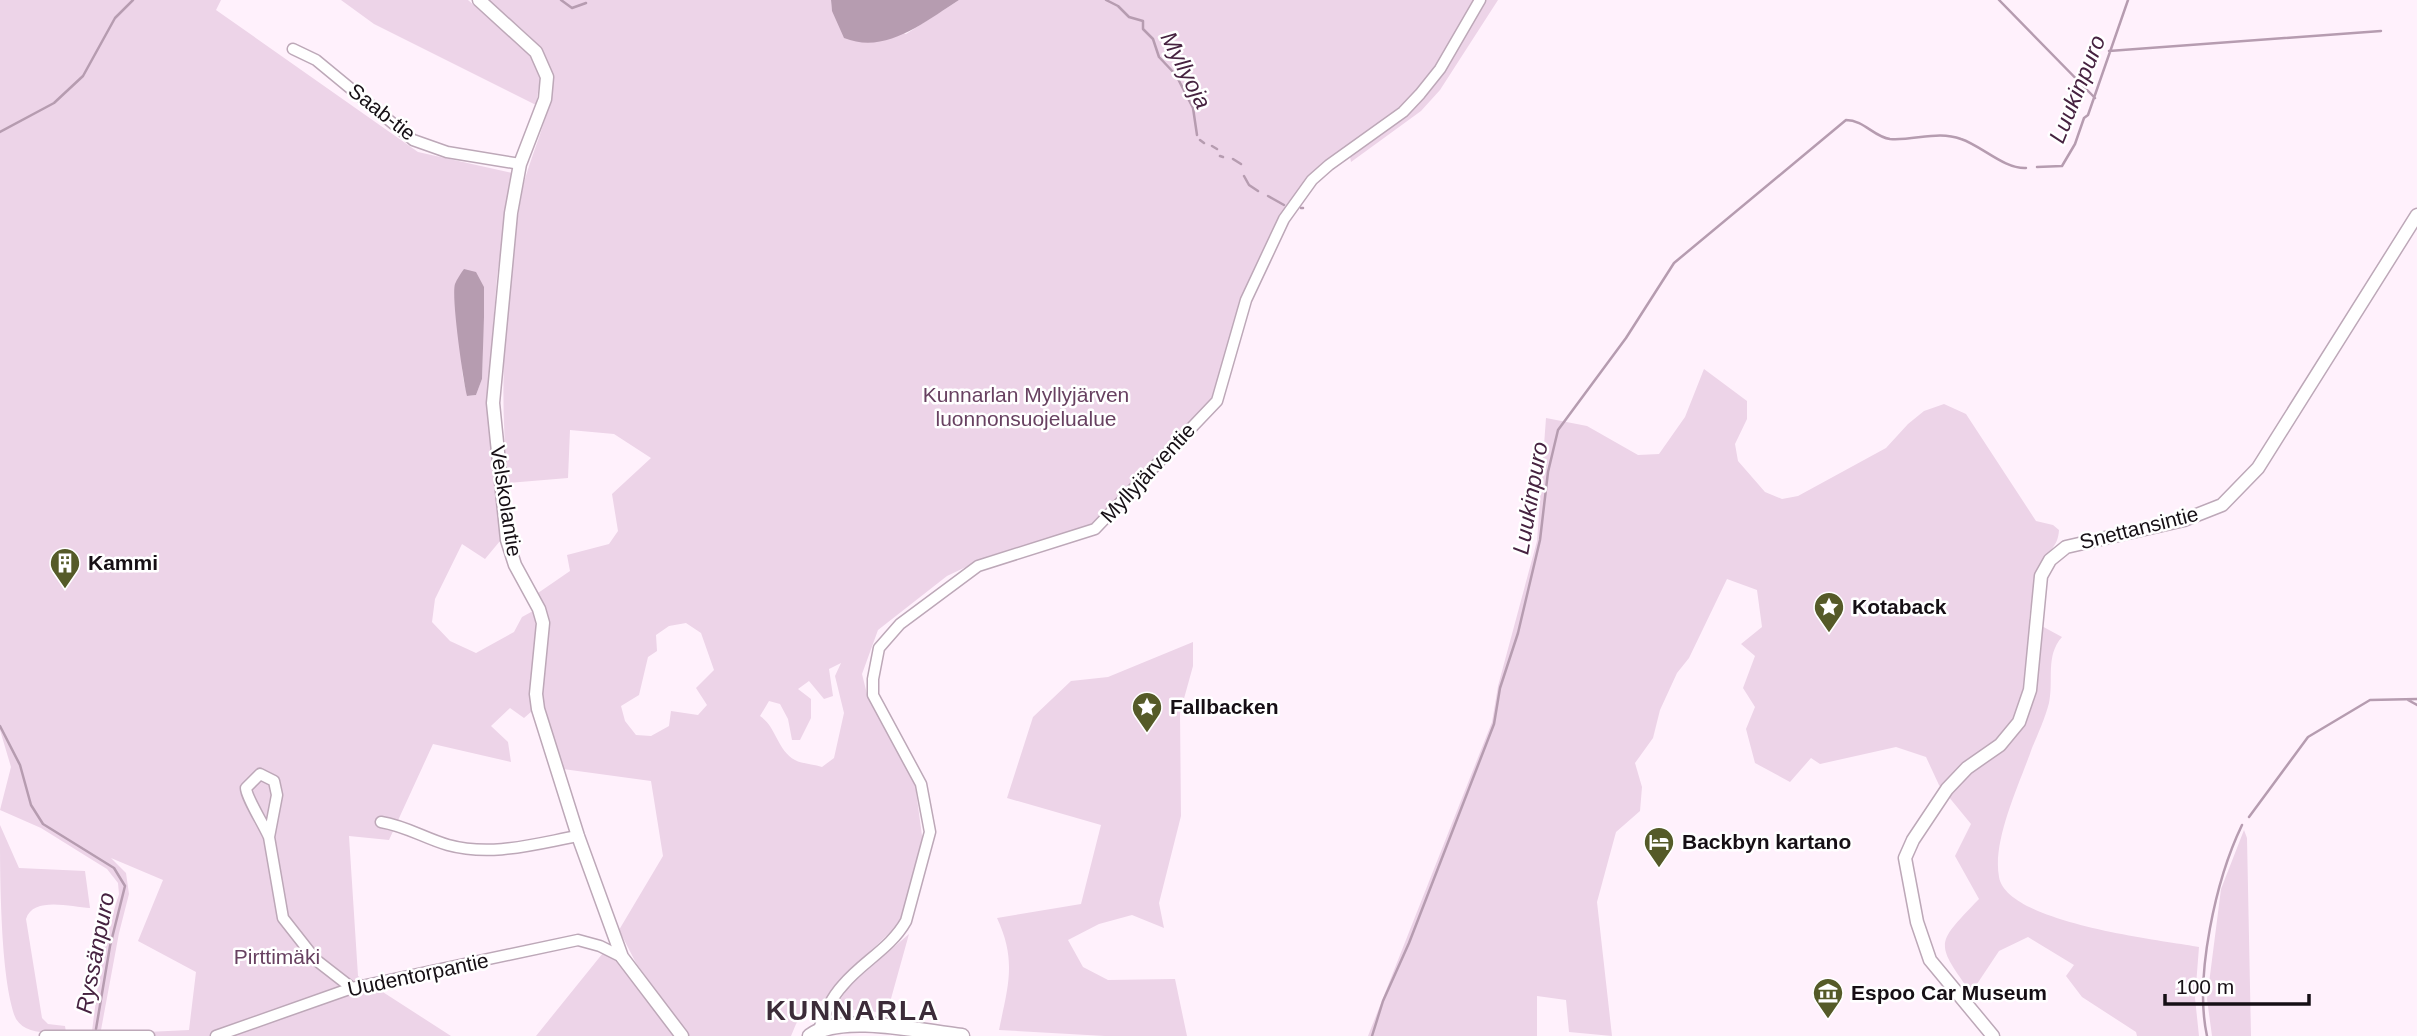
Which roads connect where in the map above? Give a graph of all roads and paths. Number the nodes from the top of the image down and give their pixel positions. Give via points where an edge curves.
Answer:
1 (479, 0) edge
2 (1480, 0) edge
3 (293, 49) dead end
4 (520, 164) junction
5 (2417, 215) edge
6 (381, 822) dead end
7 (578, 836) junction
8 (269, 837) junction
9 (622, 957) junction
10 (352, 988) junction
11 (814, 1033) edge
12 (45, 1036) edge
13 (149, 1036) edge
14 (216, 1036) edge
15 (682, 1036) edge
16 (962, 1036) edge
17 (1993, 1036) edge

1 - 4 street, Velskolantie via 536,52 547,77 545,99
2 - 11 street, Myllyjärventie via 1420,94 1312,180 1284,219 1246,300 1217,401 1095,529 978,566 900,624 879,648 873,695 921,784 930,832 900,933 844,984
3 - 4 street, Saab-tie via 316,61 413,140 447,152
4 - 7 street, Velskolantie via 503,278 495,424 507,540 543,623 538,709
5 - 17 street, Snettansintie via 2258,468 2222,505 2184,520 2066,547 2050,560 2041,576 2030,691 2019,722 2000,745 1947,789 1905,858 1917,922 1930,960
6 - 7 street via 416,830 445,844 496,852
7 - 9 street, Velskolantie
8 - 8 street via 246,796 246,789 260,774 274,781 277,795
8 - 10 street via 283,918 316,960
9 - 10 street, Uudentorpantie via 578,940
9 - 15 street, Velskolantie
10 - 14 street, Uudentorpantie
11 - 16 main road via 851,1024
12 - 13 street

